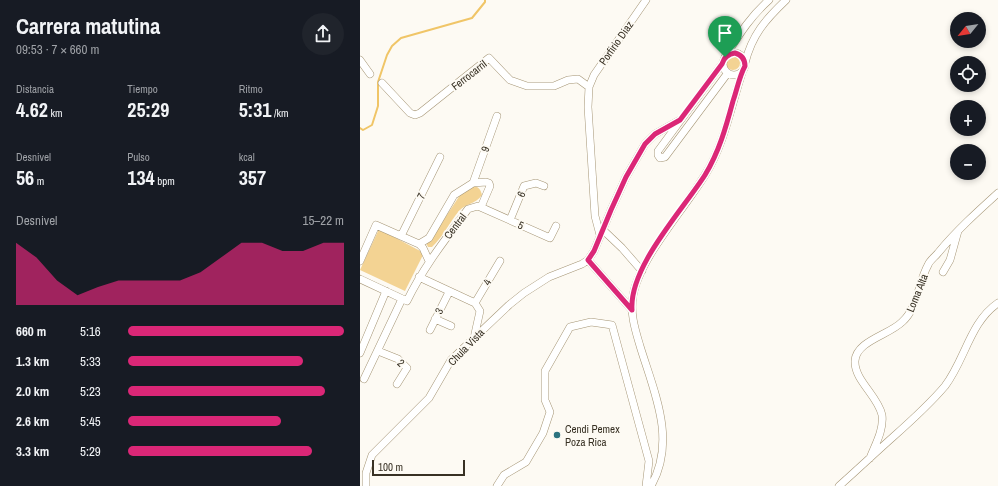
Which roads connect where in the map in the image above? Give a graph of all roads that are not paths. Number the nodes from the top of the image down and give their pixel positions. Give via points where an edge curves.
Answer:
1 (646, 0) edge
2 (768, 0) edge
3 (786, 0) edge
4 (360, 60) edge
5 (724, 61) junction
6 (744, 66) junction
7 (370, 74) dead end
8 (726, 74) junction
9 (382, 83) dead end
10 (589, 87) junction
11 (497, 116) dead end
12 (680, 120) junction
13 (440, 156) dead end
14 (473, 183) junction
15 (544, 186) dead end
16 (998, 193) edge
17 (481, 207) junction
18 (510, 220) junction
19 (556, 226) dead end
20 (959, 230) junction
21 (601, 232) junction
22 (401, 236) junction
23 (419, 244) junction
24 (588, 260) junction
25 (360, 261) edge
26 (429, 261) junction
27 (500, 261) dead end
28 (642, 271) junction
29 (943, 272) dead end
30 (419, 277) junction
31 (360, 279) edge
32 (386, 291) junction
33 (449, 292) junction
34 (404, 300) junction
35 (475, 303) junction
36 (998, 303) edge
37 (632, 310) junction
38 (435, 319) junction
39 (451, 326) dead end
40 (430, 330) dead end
41 (474, 338) junction
42 (378, 351) junction
43 (360, 353) edge
44 (364, 379) dead end
45 (397, 384) dead end
46 (870, 458) junction
47 (363, 473) edge
48 (366, 486) edge
49 (497, 486) edge
50 (646, 486) edge
51 (651, 486) edge
52 (839, 486) edge

1 - 10 street, Porfirio Diaz via 594,75
2 - 5 street via 745,24
3 - 6 street via 761,26 749,48
4 - 7 street
5 - 6 street via 732,54 739,54 744,59
5 - 8 street via 722,68
5 - 12 street
6 - 8 street via 741,73 734,76
6 - 28 street via 718,151 705,175 664,232
8 - 12 street via 665,157 660,158 658,151
9 - 10 street, Ferrocarril via 410,113 415,115 489,58 510,80 527,86 554,86 578,79
10 - 21 street via 595,216
11 - 14 street, 9
12 - 21 street via 655,134 645,144 626,177
13 - 22 street, 7
14 - 17 street, Central via 486,182 490,186
14 - 23 street, Central via 454,195 429,238
15 - 18 street, 6 via 536,183 524,186
16 - 20 street, Loma Alta
17 - 18 street, 5
17 - 26 street, Central via 468,209
18 - 19 street, 5 via 550,238
20 - 29 street via 950,260
20 - 46 street, Loma Alta via 928,265 906,318 885,334 862,346 857,354 855,362 858,375 882,415 881,430
21 - 24 street
21 - 28 street via 622,248
22 - 23 street
22 - 25 street via 376,225
23 - 26 street via 424,248
24 - 37 street
24 - 41 street, Chula Vista via 549,277 524,293
26 - 30 street, Central
27 - 35 street, 4
28 - 37 street via 633,294
30 - 33 street
30 - 34 street, Central
31 - 32 street
32 - 34 street
32 - 43 street
33 - 35 street
33 - 38 street, 3
34 - 42 street, Central
35 - 41 street via 480,310
36 - 46 street, Loma Alta via 979,320 946,385
37 - 51 street via 664,436 659,469
38 - 39 street
38 - 40 street, 3
41 - 47 street, Chula Vista via 451,360 429,398 372,455
42 - 44 street, Central
42 - 45 street, 2 via 398,359 407,368
46 - 52 street, Loma Alta
47 - 48 street, Chula Vista
49 - 50 street via 504,475 526,462 543,433 550,412 545,400 545,371 570,327 591,322 612,325 649,461

